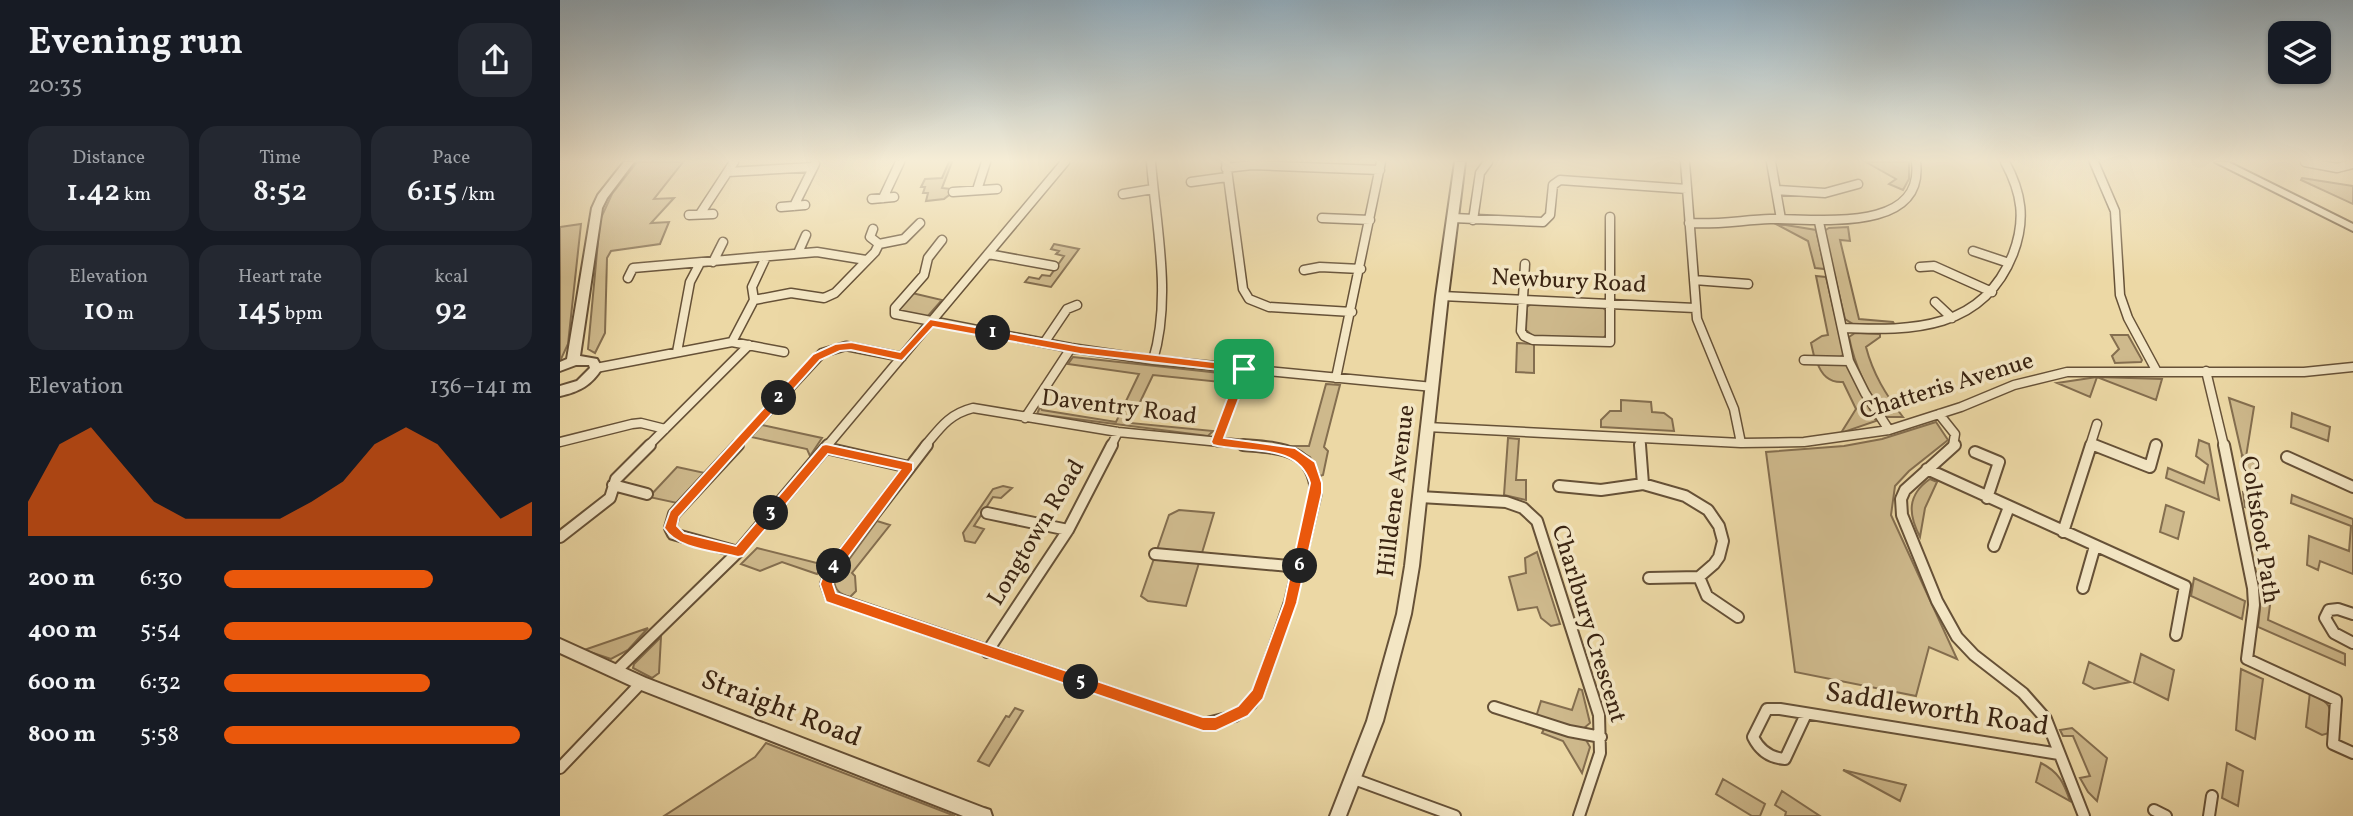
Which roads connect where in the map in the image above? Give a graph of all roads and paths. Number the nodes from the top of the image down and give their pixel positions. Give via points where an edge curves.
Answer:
1 (601, 200) edge
2 (709, 200) edge
3 (797, 200) edge
4 (1033, 200) edge
5 (1154, 200) edge
6 (1231, 200) edge
7 (1374, 200) edge
8 (1455, 200) edge
9 (1476, 200) edge
10 (1551, 200) edge
11 (1688, 200) edge
12 (1778, 200) edge
13 (1902, 200) edge
14 (2022, 200) edge
15 (2110, 200) edge
16 (2297, 200) edge
17 (805, 205) dead end
18 (794, 206) junction
19 (781, 207) dead end
20 (700, 214) junction
21 (713, 214) dead end
22 (689, 215) dead end
23 (1610, 217) dead end
24 (1322, 218) dead end
25 (1453, 218) junction
26 (1781, 219) junction
27 (1370, 220) junction
28 (1473, 220) junction
29 (1819, 222) junction
30 (920, 223) dead end
31 (1689, 223) junction
32 (2353, 228) edge
33 (873, 229) dead end
34 (806, 235) dead end
35 (942, 240) dead end
36 (723, 242) dead end
37 (879, 244) junction
38 (1973, 251) dead end
39 (799, 254) junction
40 (988, 254) junction
41 (766, 257) junction
42 (639, 258) dead end
43 (1926, 258) dead end
44 (866, 260) junction
45 (713, 261) junction
46 (700, 263) junction
47 (2009, 263) junction
48 (1525, 264) dead end
49 (1054, 266) dead end
50 (1920, 267) dead end
51 (1931, 267) junction
52 (633, 268) junction
53 (1361, 269) junction
54 (1304, 270) dead end
55 (628, 278) dead end
56 (1694, 280) junction
57 (1748, 285) dead end
58 (1993, 292) junction
59 (1442, 296) junction
60 (1523, 299) junction
61 (754, 300) junction
62 (1935, 302) dead end
63 (1611, 304) junction
64 (1077, 305) dead end
65 (1695, 308) junction
66 (1352, 312) junction
67 (1952, 318) junction
68 (930, 323) junction
69 (1842, 328) junction
70 (732, 342) junction
71 (1044, 343) junction
72 (749, 345) junction
73 (1070, 348) junction
74 (677, 352) junction
75 (784, 352) dead end
76 (902, 357) junction
77 (1153, 360) junction
78 (1804, 360) dead end
79 (1849, 360) junction
80 (573, 361) junction
81 (560, 367) edge
82 (2353, 367) edge
83 (596, 368) junction
84 (1244, 369) junction
85 (2156, 370) junction
86 (2206, 371) junction
87 (1336, 378) junction
88 (1433, 387) junction
89 (561, 393) edge
90 (1939, 414) junction
91 (1024, 418) junction
92 (2097, 424) dead end
93 (1427, 427) junction
94 (665, 429) junction
95 (1889, 430) junction
96 (1118, 432) junction
97 (1640, 438) junction
98 (560, 442) edge
99 (1217, 442) junction
100 (1741, 443) junction
101 (2092, 444) junction
102 (2156, 445) dead end
103 (826, 448) junction
104 (1975, 452) dead end
105 (2287, 457) dead end
106 (909, 467) junction
107 (1927, 470) junction
108 (1643, 484) junction
109 (613, 485) junction
110 (1559, 486) dead end
111 (2353, 487) edge
112 (647, 494) dead end
113 (1420, 497) junction
114 (1987, 498) junction
115 (2009, 507) junction
116 (987, 513) dead end
117 (1068, 530) junction
118 (2063, 532) junction
119 (560, 537) edge
120 (1994, 546) dead end
121 (2095, 546) junction
122 (738, 552) junction
123 (1155, 554) dead end
124 (1300, 567) junction
125 (1699, 577) junction
126 (1649, 578) dead end
127 (2083, 588) dead end
128 (2353, 614) edge
129 (1738, 617) dead end
130 (2176, 635) dead end
131 (2353, 643) edge
132 (560, 646) edge
133 (987, 652) junction
134 (617, 670) junction
135 (641, 683) junction
136 (1494, 707) dead end
137 (1806, 714) junction
138 (1601, 737) junction
139 (2353, 753) edge
140 (2059, 754) junction
141 (560, 768) edge
142 (1354, 779) junction
143 (2212, 796) dead end
144 (984, 816) edge
145 (1338, 816) edge
146 (1455, 816) edge
147 (1579, 816) edge
148 (2086, 816) edge
149 (2209, 816) edge

1 - 80 street
2 - 20 street
3 - 18 street
4 - 40 street
5 - 77 street via 1161,321 1160,348
6 - 66 street via 1249,299 1269,307
7 - 27 street
8 - 25 street, Hilldene Avenue
9 - 28 street
10 - 28 street via 1550,215 1543,222
11 - 31 street
12 - 26 street
13 - 29 street via 1868,218
14 - 47 street via 2021,227
15 - 85 street via 2115,211 2120,295
16 - 32 street
17 - 18 street
18 - 19 street
20 - 21 street
20 - 22 street
23 - 63 street
24 - 27 street
25 - 28 street
25 - 59 street, Hilldene Avenue
26 - 29 street
26 - 31 street via 1724,225
27 - 53 street
29 - 69 street
30 - 37 street via 904,239
31 - 56 street
33 - 37 street via 870,237
34 - 39 street
35 - 68 street via 928,258 923,275 894,310 896,315
36 - 45 street
37 - 44 street
38 - 47 street
39 - 41 street
39 - 44 street via 817,252
40 - 49 street
40 - 68 street
41 - 45 street
41 - 61 street via 752,287
42 - 52 street
43 - 51 street
44 - 61 street via 835,293 824,298 791,293
45 - 46 street
46 - 52 street
46 - 74 street via 690,282
47 - 58 street
48 - 60 street
50 - 51 street
51 - 58 street
52 - 55 street
53 - 54 street
53 - 66 street
56 - 57 street
56 - 65 street
58 - 67 street
59 - 60 street, Newbury Road
59 - 88 street, Hilldene Avenue
60 - 63 street, Newbury Road
60 - 63 street via 1521,331 1533,340 1607,344 1612,339
61 - 70 street
62 - 67 street
63 - 65 street, Newbury Road
64 - 71 street via 1067,309
65 - 100 street via 1734,410
66 - 87 street
67 - 69 street via 1902,328
68 - 71 street
68 - 76 street
69 - 79 street
70 - 72 street
70 - 74 street
71 - 73 street
72 - 75 street
72 - 94 street
73 - 77 street
73 - 91 street
74 - 83 street
76 - 103 street
76 - 122 street via 846,346 822,353 674,514 670,528 674,534
77 - 84 street
78 - 79 street
79 - 95 street
80 - 81 street
80 - 83 street via 587,360
82 - 86 street, Chatteris Avenue via 2304,372
83 - 89 street via 587,380
84 - 87 street
84 - 99 street
85 - 86 street, Chatteris Avenue
85 - 90 street, Chatteris Avenue via 2089,370 2043,376
86 - 139 street, Coltsfoot Path via 2253,588 2247,659 2336,700 2333,744
87 - 88 street
88 - 93 street, Hilldene Avenue
90 - 95 street, Chatteris Avenue
90 - 107 street via 1956,441
91 - 96 street, Daventry Road
91 - 106 street, Daventry Road via 973,408 957,412
92 - 101 street
93 - 97 street, Chatteris Avenue
93 - 113 street, Hilldene Avenue
94 - 98 street via 640,423
94 - 109 street
95 - 100 street, Chatteris Avenue via 1804,442
96 - 99 street, Daventry Road
96 - 117 street, Longtown Road
97 - 100 street, Chatteris Avenue
97 - 108 street
99 - 124 street, Daventry Road via 1291,451 1311,466 1316,493
101 - 102 street via 2150,467
101 - 118 street
103 - 106 street
103 - 122 street
104 - 114 street via 1999,461
105 - 111 street
106 - 133 street, Daventry Road via 834,567 827,591 838,602
107 - 114 street
107 - 140 street via 1905,490 1902,515 1937,601 1974,655 2023,693 2046,719
108 - 110 street via 1601,489
108 - 125 street via 1685,496 1715,518 1722,548 1714,564
109 - 112 street
109 - 119 street via 610,498
113 - 138 street, Charlbury Crescent via 1506,502 1523,508 1537,521 1599,715
113 - 142 street, Hilldene Avenue via 1412,566 1392,664
114 - 115 street
115 - 118 street
115 - 120 street
116 - 117 street
117 - 133 street, Longtown Road
118 - 121 street
121 - 127 street
121 - 130 street via 2185,586
122 - 134 street
123 - 124 street
124 - 133 street, Daventry Road via 1258,695 1243,711 1216,724 1203,724
125 - 126 street
125 - 129 street via 1707,596
128 - 131 street via 2334,609 2325,618 2334,633
132 - 134 street, Straight Road
134 - 135 street, Straight Road
135 - 141 street
135 - 144 street, Straight Road
136 - 138 street
137 - 137 street, Saddleworth Road via 1767,709 1753,737 1757,747 1785,759
137 - 140 street, Saddleworth Road
138 - 147 street, Charlbury Crescent
140 - 148 street
142 - 145 street, Hilldene Avenue
142 - 146 street
143 - 149 street

